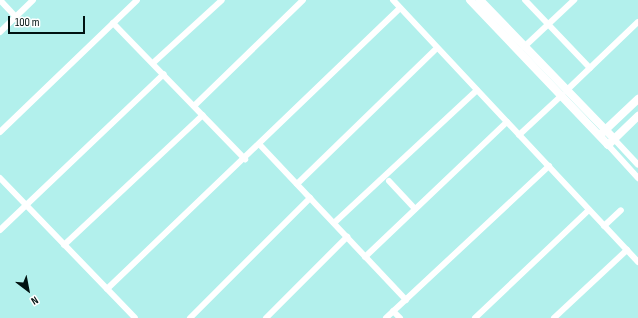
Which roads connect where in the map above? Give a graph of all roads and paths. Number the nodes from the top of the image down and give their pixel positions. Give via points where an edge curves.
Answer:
1 (0, 0) edge
2 (33, 0) edge
3 (137, 0) edge
4 (222, 0) edge
5 (303, 0) edge
6 (393, 0) edge
7 (470, 0) edge
8 (480, 0) edge
9 (525, 0) edge
10 (574, 0) edge
11 (400, 8) junction
12 (16, 17) junction
13 (638, 22) edge
14 (113, 23) junction
15 (548, 24) junction
16 (0, 32) edge
17 (524, 46) junction
18 (437, 48) junction
19 (153, 62) junction
20 (590, 68) junction
21 (164, 74) junction
22 (477, 90) junction
23 (564, 93) junction
24 (638, 99) edge
25 (194, 106) junction
26 (203, 116) junction
27 (638, 116) edge
28 (507, 122) junction
29 (0, 132) edge
30 (602, 133) junction
31 (519, 135) junction
32 (611, 142) junction
33 (260, 144) junction
34 (245, 159) junction
35 (638, 165) edge
36 (548, 166) junction
37 (0, 178) edge
38 (638, 178) edge
39 (389, 181) dead end
40 (297, 184) junction
41 (310, 198) junction
42 (26, 205) junction
43 (415, 209) junction
44 (589, 210) junction
45 (622, 210) dead end
46 (334, 223) junction
47 (604, 226) junction
48 (0, 230) edge
49 (347, 237) junction
50 (64, 245) junction
51 (627, 250) junction
52 (365, 256) junction
53 (638, 262) edge
54 (107, 289) junction
55 (406, 300) junction
56 (393, 311) junction
57 (135, 318) edge
58 (190, 318) edge
59 (266, 318) edge
60 (386, 318) edge
61 (400, 318) edge
62 (475, 318) edge
63 (554, 318) edge

1 - 12 street
2 - 12 street
3 - 14 street
4 - 19 street
5 - 25 street
6 - 11 street
7 - 23 main road
8 - 17 main road
9 - 15 street
10 - 15 street
11 - 18 street
11 - 33 street
12 - 16 street
13 - 20 street
14 - 19 street
14 - 29 street
15 - 17 street
15 - 20 street
17 - 23 main road
18 - 22 street
18 - 40 street
19 - 21 street
20 - 23 street
21 - 25 street
21 - 42 street
22 - 28 street
22 - 46 street
23 - 30 main road
23 - 31 street
24 - 30 main road
25 - 26 street
26 - 34 street
26 - 50 street
27 - 32 main road
28 - 31 street
28 - 43 street
30 - 32 main road
31 - 36 street
32 - 35 street
32 - 38 street
33 - 34 street
33 - 40 street
34 - 54 street
36 - 44 street
36 - 55 street
37 - 42 street
39 - 43 street
40 - 41 street
41 - 46 street
41 - 58 street
42 - 48 street
42 - 50 street
43 - 52 street
44 - 47 street
44 - 62 street
45 - 47 street
46 - 49 street
47 - 51 street
49 - 52 street
49 - 59 street
50 - 54 street
51 - 53 street
51 - 63 street
52 - 55 street
54 - 57 street
55 - 56 street
56 - 60 street
56 - 61 street

